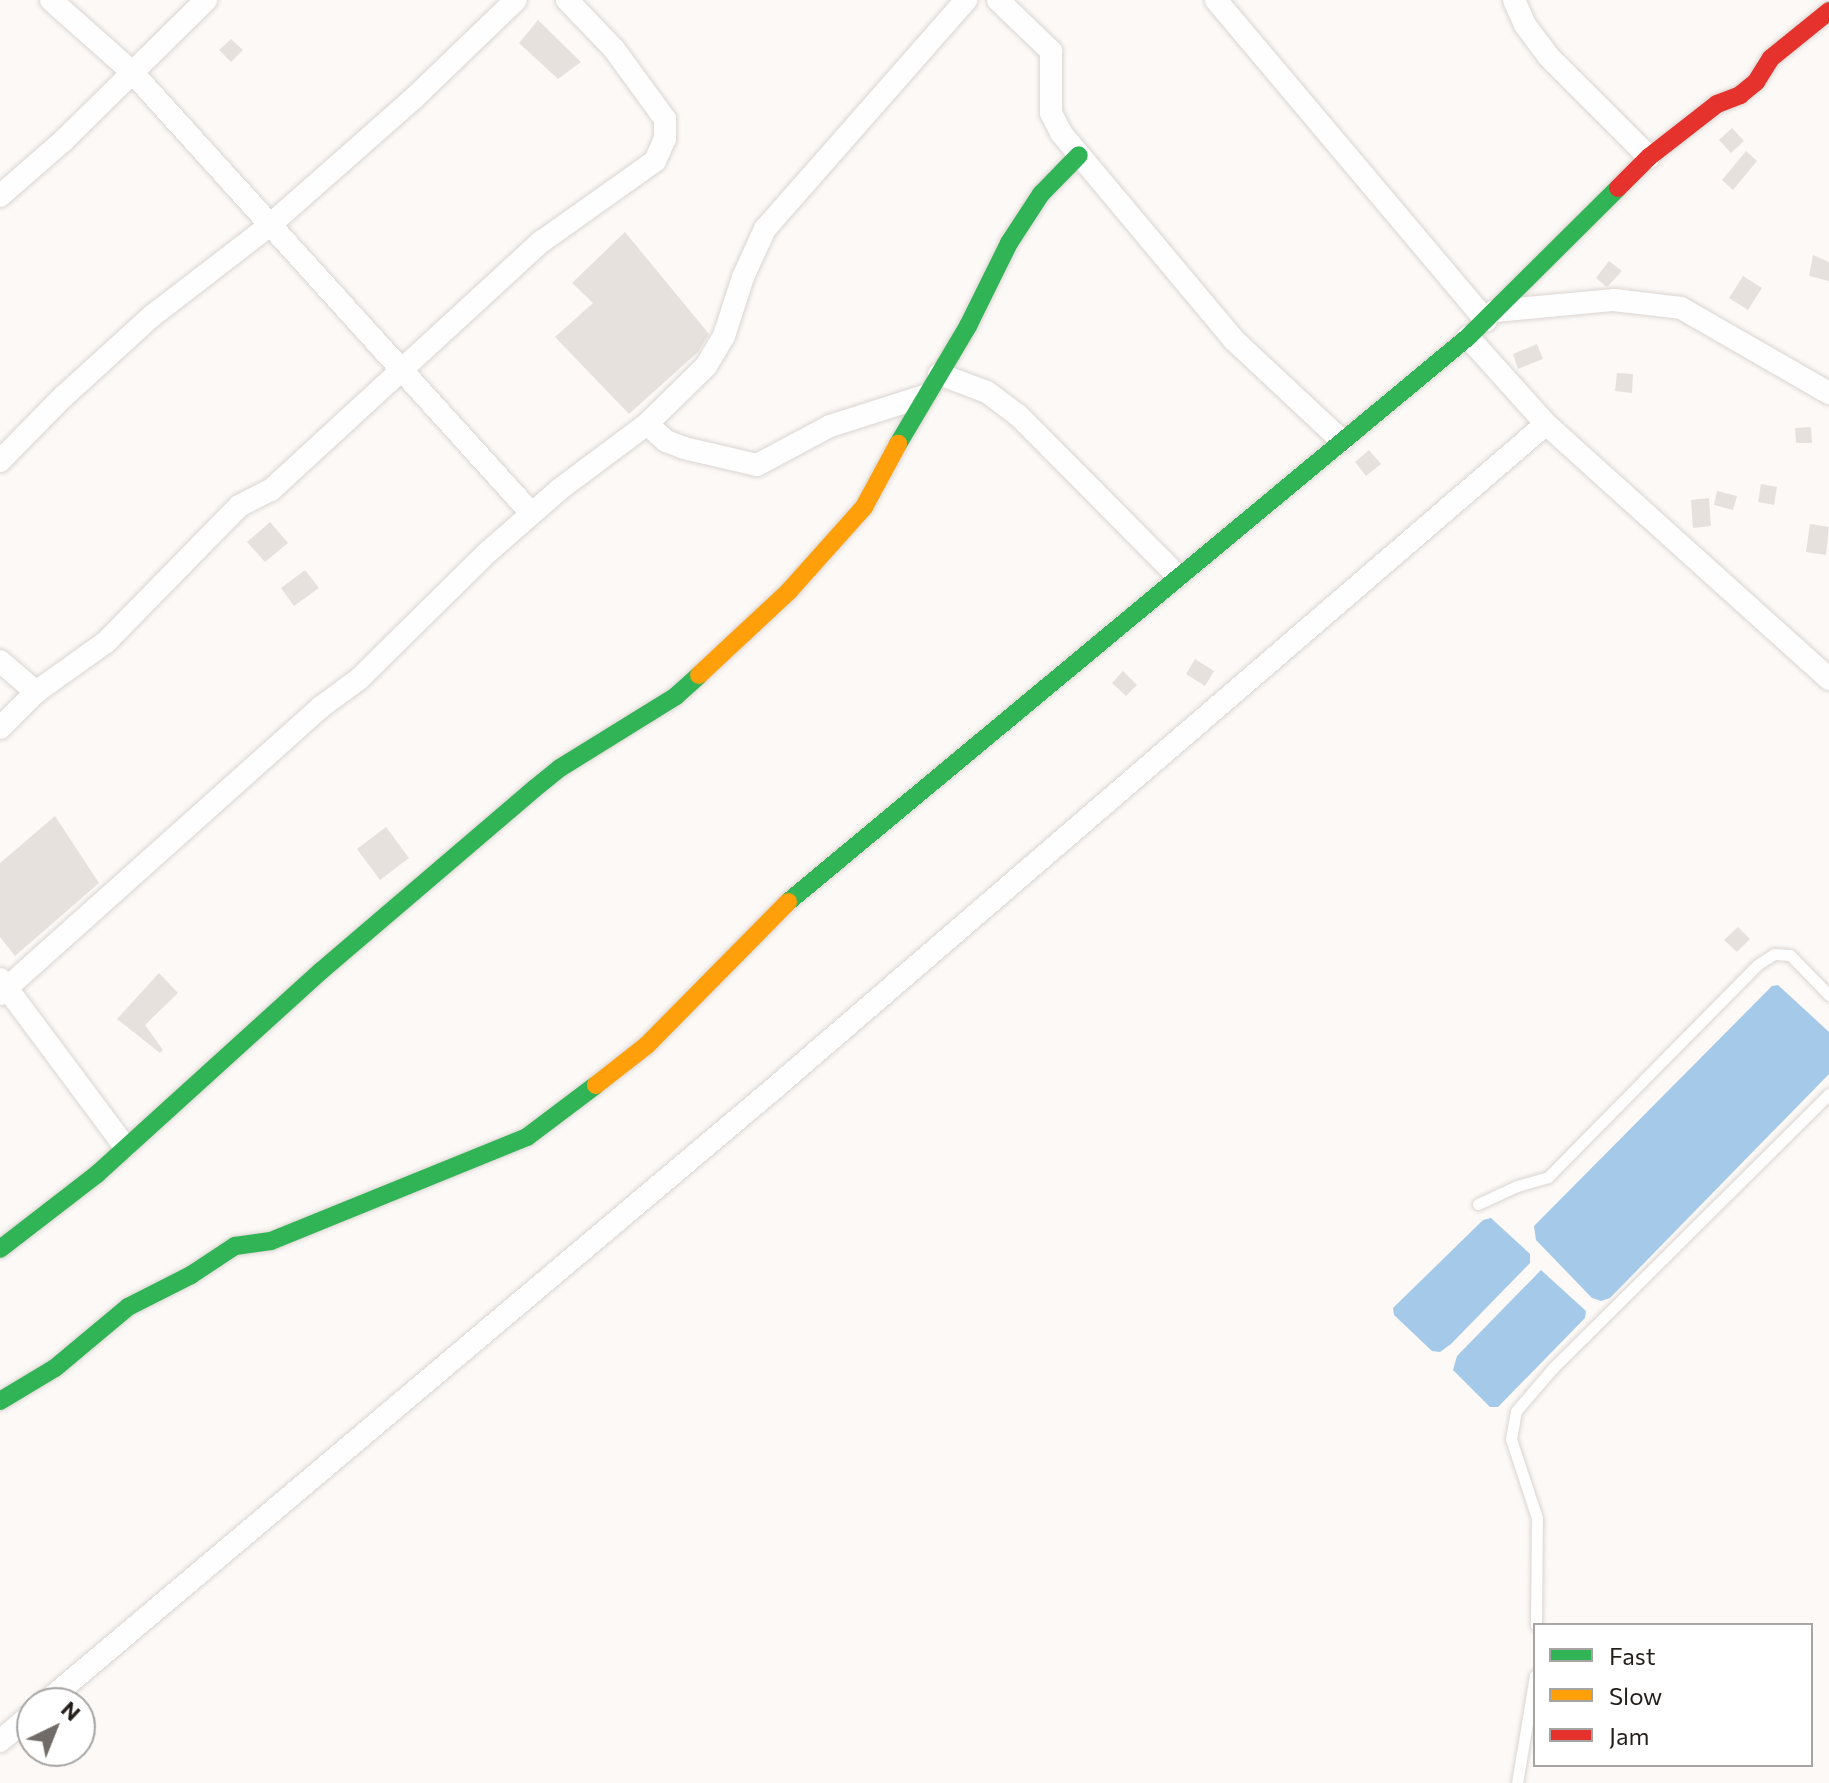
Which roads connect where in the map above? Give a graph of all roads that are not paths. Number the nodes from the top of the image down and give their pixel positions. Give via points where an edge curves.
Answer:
1 (51, 0) edge
2 (206, 0) edge
3 (516, 0) edge
4 (567, 0) edge
5 (966, 0) edge
6 (998, 0) edge
7 (1216, 0) edge
8 (1514, 0) edge
9 (1829, 11) edge
10 (132, 72) junction
11 (1079, 155) junction
12 (1649, 157) junction
13 (0, 196) edge
14 (270, 225) junction
15 (1490, 316) junction
16 (1468, 337) junction
17 (401, 367) junction
18 (939, 374) junction
19 (1829, 393) edge
20 (924, 396) junction
21 (647, 424) junction
22 (1546, 424) junction
23 (1342, 441) junction
24 (0, 461) edge
25 (531, 513) junction
26 (1178, 576) junction
27 (0, 661) edge
28 (1829, 679) edge
29 (36, 692) junction
30 (0, 728) edge
31 (2, 987) edge
32 (1829, 995) edge
33 (1829, 1094) edge
34 (125, 1147) junction
35 (1478, 1204) dead end
36 (0, 1249) edge
37 (0, 1401) edge
38 (1536, 1623) edge
39 (64, 1687) edge
40 (1533, 1688) edge
41 (16, 1728) edge
42 (0, 1741) edge
43 (1517, 1783) edge

1 - 10 street
2 - 10 street
3 - 14 street
4 - 17 street via 648,93 665,119 665,139 655,161 541,242
5 - 21 street via 765,229 724,336 706,366
6 - 11 street via 1051,51 1051,113
7 - 15 street
8 - 12 street via 1548,56
9 - 12 street via 1771,58 1740,95 1717,104
10 - 13 street
10 - 14 street
11 - 18 street via 1041,194 1009,243
11 - 23 street via 1234,340
12 - 15 street
14 - 17 street
14 - 24 street via 152,316
15 - 16 street
15 - 19 street via 1614,300 1681,308
16 - 22 street
16 - 23 street
17 - 25 street
17 - 29 street via 271,490 239,506 106,642
18 - 20 street
18 - 26 street via 987,392 1018,415
20 - 21 street via 830,426 757,465 684,448
20 - 34 street via 864,507 789,591 689,686 534,789
21 - 25 street
22 - 28 street
22 - 39 street via 790,1075
23 - 26 street
25 - 31 street via 359,679
26 - 37 street via 771,916 647,1045 545,1126 271,1241 235,1246 128,1307 55,1368
27 - 29 street
29 - 30 street
31 - 34 street
32 - 35 lane via 1790,955 1774,954 1757,965 1548,1177
33 - 38 lane via 1516,1411 1511,1439 1537,1518
34 - 36 street
40 - 43 lane
41 - 42 street

